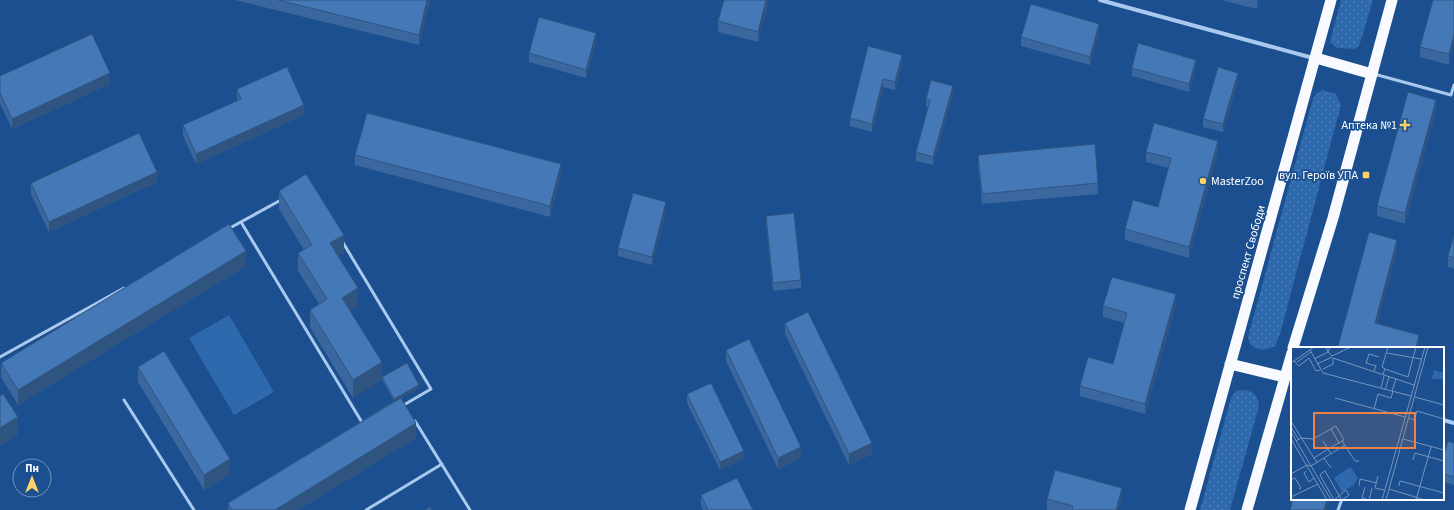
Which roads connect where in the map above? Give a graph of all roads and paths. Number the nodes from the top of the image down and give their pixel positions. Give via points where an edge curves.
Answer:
1 (1100, 0) edge
2 (1331, 0) edge
3 (1392, 0) edge
4 (1316, 58) junction
5 (1372, 74) junction
6 (1454, 85) edge
7 (288, 196) edge
8 (240, 222) junction
9 (227, 230) edge
10 (341, 239) edge
11 (131, 284) edge
12 (1293, 347) edge
13 (0, 357) edge
14 (1291, 359) edge
15 (1230, 364) junction
16 (1288, 378) edge
17 (124, 400) dead end
18 (404, 404) junction
19 (398, 408) edge
20 (409, 411) edge
21 (413, 417) edge
22 (1444, 420) edge
23 (1454, 423) edge
24 (365, 428) edge
25 (442, 464) junction
26 (1342, 500) edge
27 (194, 510) edge
28 (366, 510) edge
29 (470, 510) edge
30 (1190, 510) edge
31 (1246, 510) edge
32 (1338, 510) edge

1 - 4 street
2 - 4 highway, проспект Свободи
3 - 5 highway
4 - 5 highway
4 - 15 highway, проспект Свободи
5 - 6 lane via 1451,95
5 - 12 highway via 1333,218
7 - 8 lane
8 - 9 lane
8 - 24 lane
10 - 18 lane via 431,389
11 - 13 lane
14 - 16 highway
15 - 16 highway
15 - 30 highway, проспект Свободи
16 - 31 highway
17 - 27 lane
18 - 19 lane
18 - 20 lane
21 - 25 lane
22 - 23 street
25 - 28 lane
25 - 29 lane
26 - 32 lane

